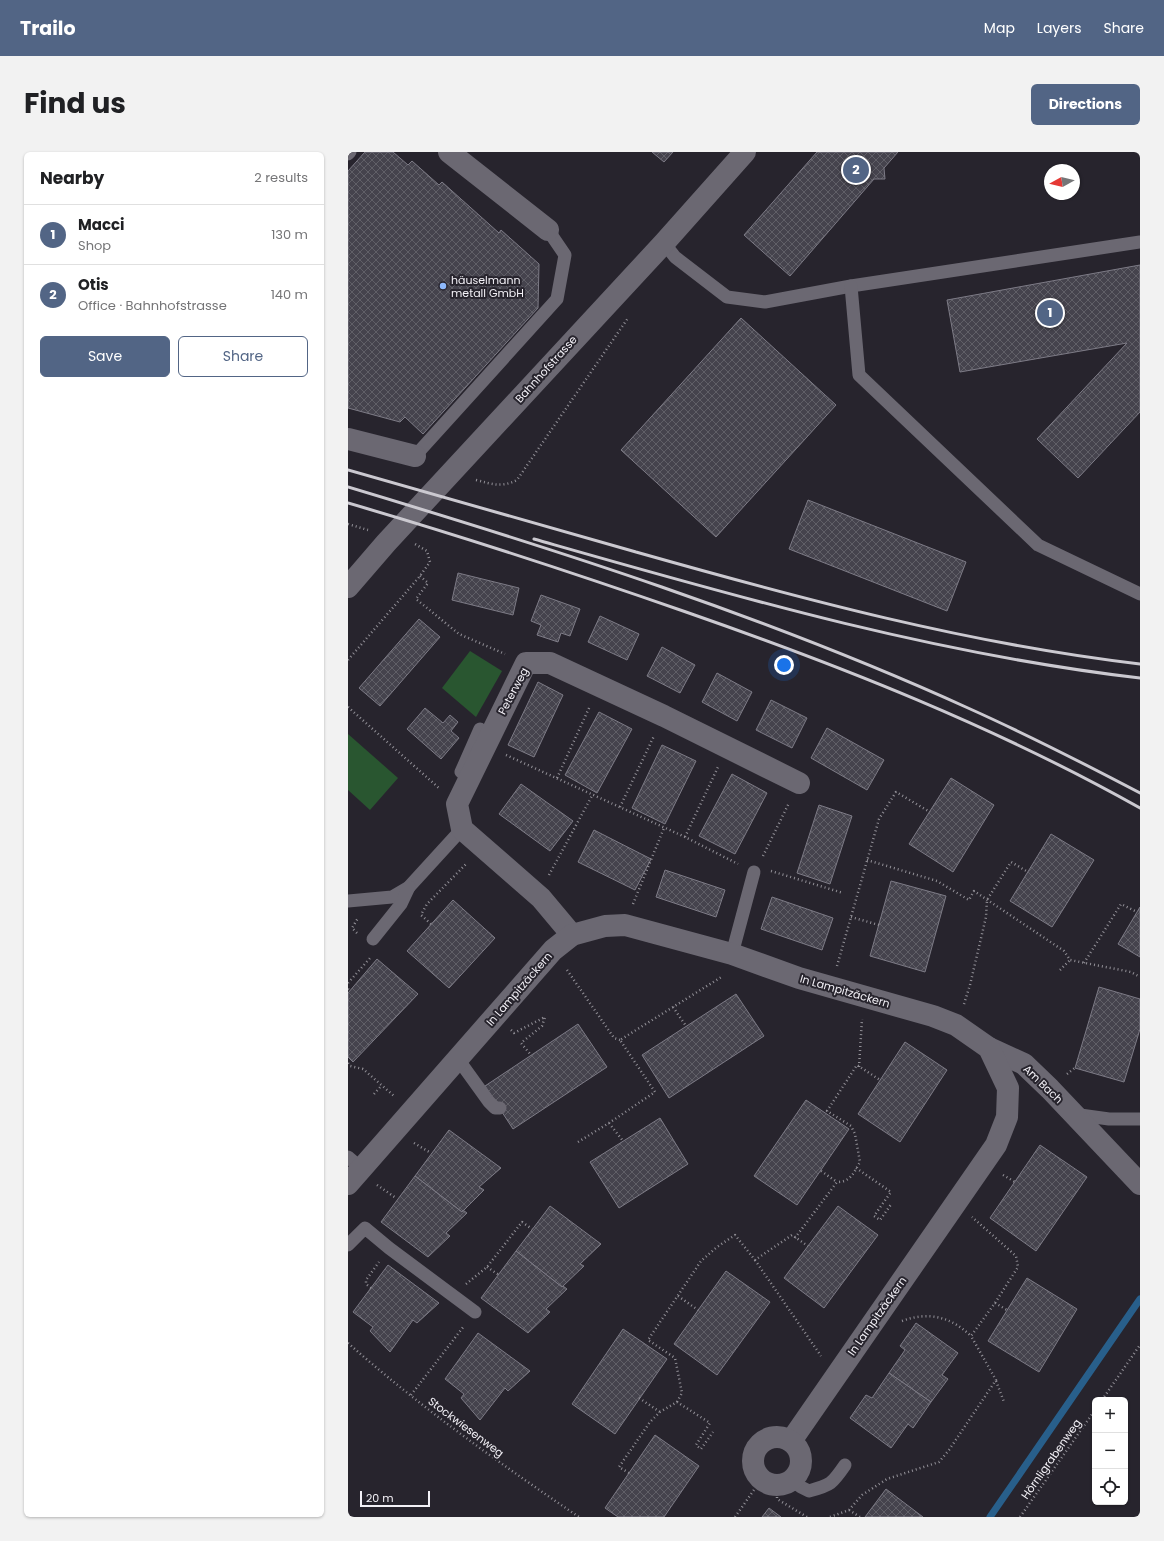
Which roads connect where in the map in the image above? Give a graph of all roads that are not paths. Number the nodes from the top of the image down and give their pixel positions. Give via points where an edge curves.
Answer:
1 (449, 152) edge
2 (744, 152) edge
3 (548, 230) joint
4 (664, 242) junction
5 (1140, 242) edge
6 (850, 286) junction
7 (348, 439) edge
8 (416, 456) joint
9 (348, 587) edge
10 (1140, 594) edge
11 (798, 783) road end
12 (462, 829) junction
13 (756, 870) road end
14 (409, 887) junction
15 (348, 901) edge
16 (572, 935) junction
17 (373, 939) dead end
18 (732, 954) junction
19 (989, 1048) junction
20 (458, 1059) junction
21 (500, 1108) dead end
22 (1074, 1114) junction
23 (1140, 1119) edge
24 (358, 1174) edge
25 (1140, 1184) edge
26 (348, 1245) edge
27 (475, 1312) road end
28 (791, 1441) junction
29 (845, 1465) dead end
30 (782, 1480) junction

1 - 3 street
2 - 4 street, Bahnhofstrasse
3 - 8 lane via 565,255 557,300
4 - 6 lane via 675,257 727,297 765,302
4 - 9 street, Bahnhofstrasse
5 - 6 lane
6 - 10 lane via 859,375 1038,545
7 - 8 street
11 - 12 street, Peterweg via 550,663 526,663 483,737 457,804
12 - 14 lane
12 - 16 street via 482,846 505,874 540,898
13 - 18 lane
14 - 15 lane via 392,898
14 - 17 lane via 401,904
16 - 18 street, In Lampitzäckern via 605,926 624,925
16 - 20 street, In Lampitzäckern via 553,950
18 - 19 street, In Lampitzäckern via 799,978 933,1016 956,1025
19 - 22 street, Am Bach via 1024,1064
19 - 28 street, In Lampitzäckern via 1008,1088 1007,1117 996,1144
20 - 21 lane via 489,1102 495,1108
20 - 24 street, In Lampitzäckern
22 - 23 lane via 1109,1119
22 - 25 street, Am Bach
26 - 27 lane via 365,1228
28 - 30 street via 800,1453 801,1460
28 - 30 street via 768,1438 756,1449 753,1463 758,1476
29 - 30 lane via 833,1482 809,1491

